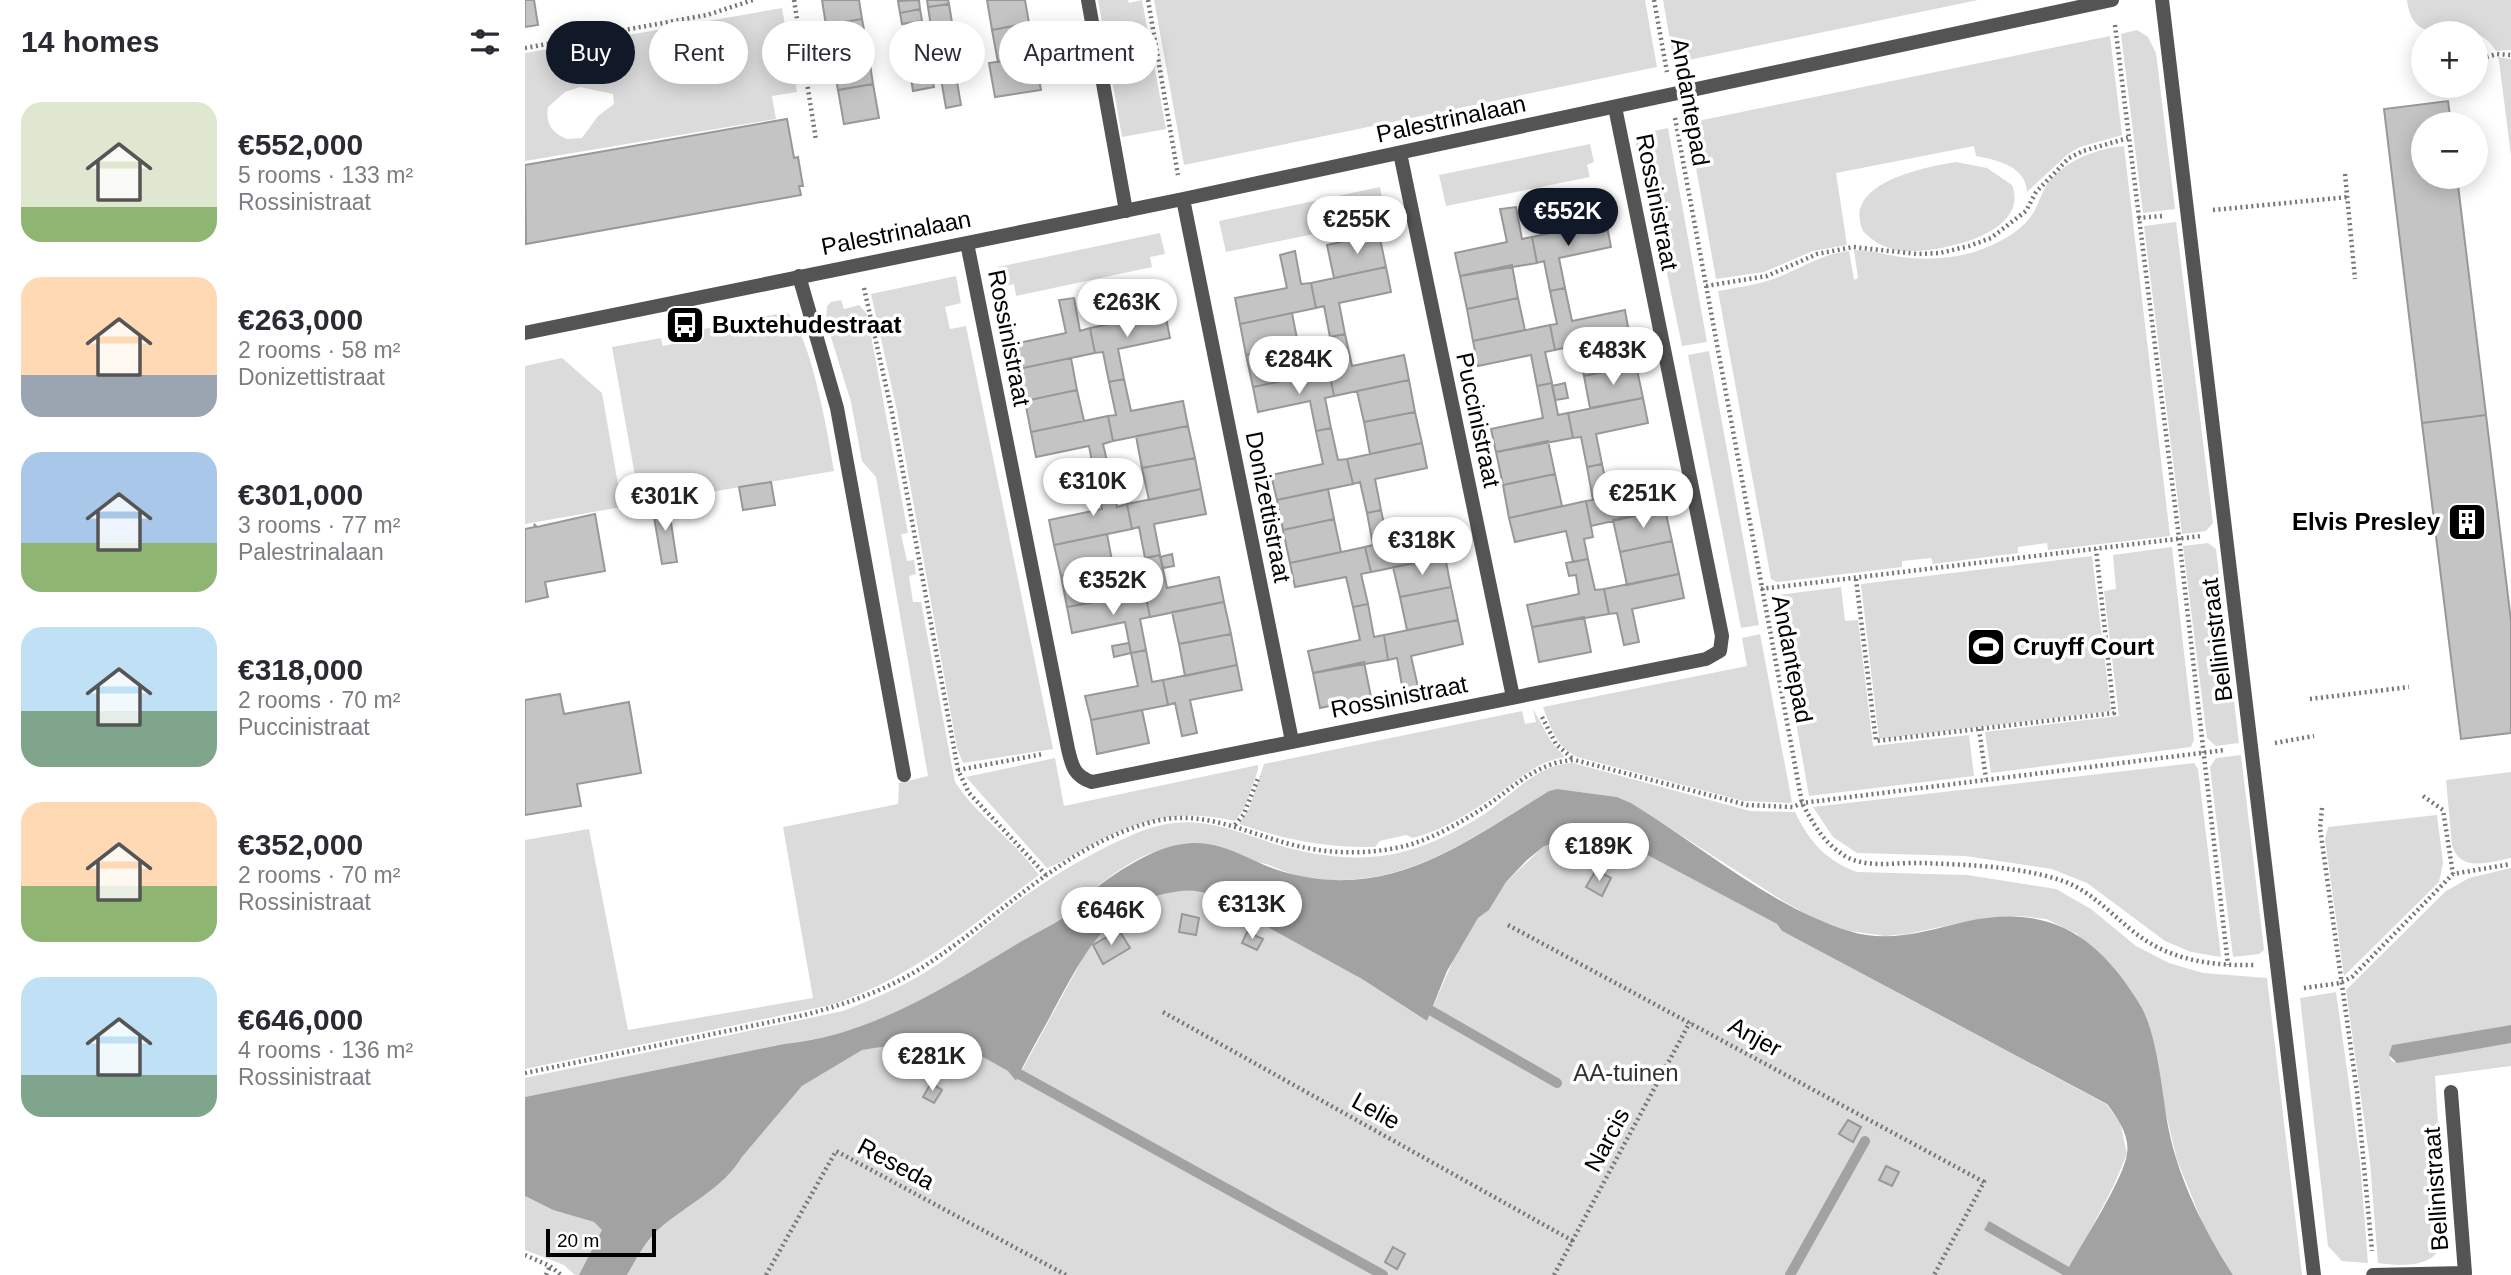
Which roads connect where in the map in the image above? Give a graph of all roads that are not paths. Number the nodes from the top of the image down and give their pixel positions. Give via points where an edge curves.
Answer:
1 (1088, 0) edge
2 (2162, 0) edge
3 (2113, 7) edge
4 (1615, 107) junction
5 (1399, 153) junction
6 (1183, 199) junction
7 (1126, 211) junction
8 (967, 243) junction
9 (799, 276) junction
10 (525, 332) edge
11 (1513, 697) junction
12 (1292, 741) junction
13 (904, 775) dead end
14 (2451, 1092) dead end
15 (2314, 1275) edge
16 (2373, 1275) edge

1 - 7 street
2 - 15 street, Bellinistraat
3 - 4 street, Palestrinalaan
4 - 5 street, Palestrinalaan
4 - 11 street, Rossinistraat via 1722,636 1720,650 1706,659
5 - 6 street, Palestrinalaan
5 - 11 street, Puccinistraat
6 - 7 street, Palestrinalaan
6 - 12 street, Donizettistraat
7 - 8 street, Palestrinalaan
8 - 9 street, Palestrinalaan
8 - 12 street, Rossinistraat via 1068,750 1079,777 1092,782
9 - 10 street, Palestrinalaan
9 - 13 street, Palestrinalaan via 837,408
11 - 12 street, Rossinistraat
14 - 16 street, Bellinistraat via 2465,1273

